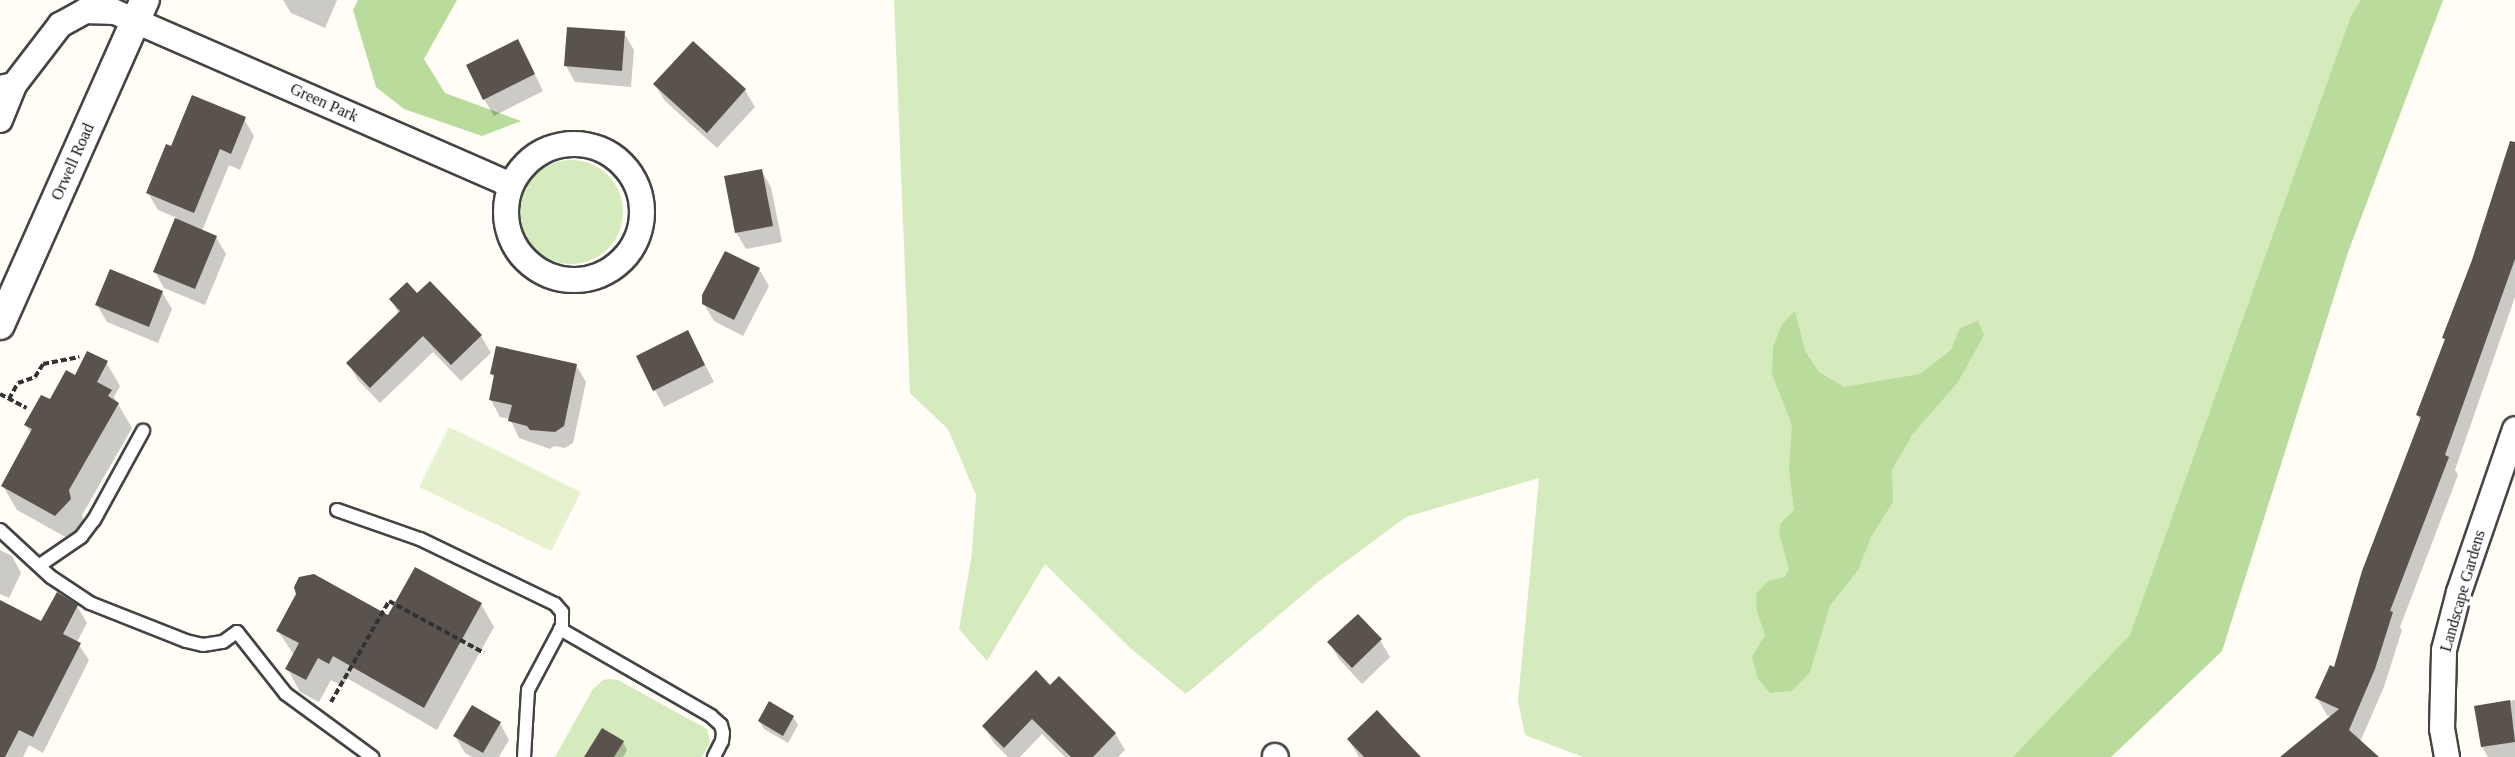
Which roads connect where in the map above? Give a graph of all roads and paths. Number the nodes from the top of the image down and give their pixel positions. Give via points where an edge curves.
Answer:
1 (141, 10) edge
2 (7, 86) edge
3 (0, 120) edge
4 (511, 185) junction
5 (0, 325) edge
6 (79, 357) dead end
7 (0, 394) edge
8 (9, 399) junction
9 (26, 408) dead end
10 (2515, 429) edge
11 (143, 430) dead end
12 (337, 510) dead end
13 (0, 530) edge
14 (40, 565) junction
15 (560, 629) junction
16 (484, 653) dead end
17 (321, 719) junction
18 (372, 757) edge
19 (524, 757) edge
20 (714, 757) edge
21 (2447, 757) edge

1 - 2 street, Green Park via 85,11 60,25
1 - 4 street, Green Park
1 - 5 street, Orwell Road
2 - 3 street, Green Park
4 - 4 street via 524,165 542,151 564,144 587,144 608,153 626,168 638,188 642,210 639,233 629,253 613,268 593,278 549,276 530,265 507,228 506,206
6 - 8 path via 43,364 35,377 18,382
7 - 8 path
8 - 9 path
10 - 21 street, Landscape Gardens via 2459,592 2444,650 2442,729
11 - 14 lane via 94,520 67,549
12 - 15 lane via 420,538 555,604 562,612
13 - 14 lane
14 - 17 lane via 51,578 90,603 186,641 203,645 223,642 237,632 273,681
15 - 19 lane via 528,690
15 - 20 lane via 711,717 723,733
16 - 17 path via 389,601
17 - 18 lane

